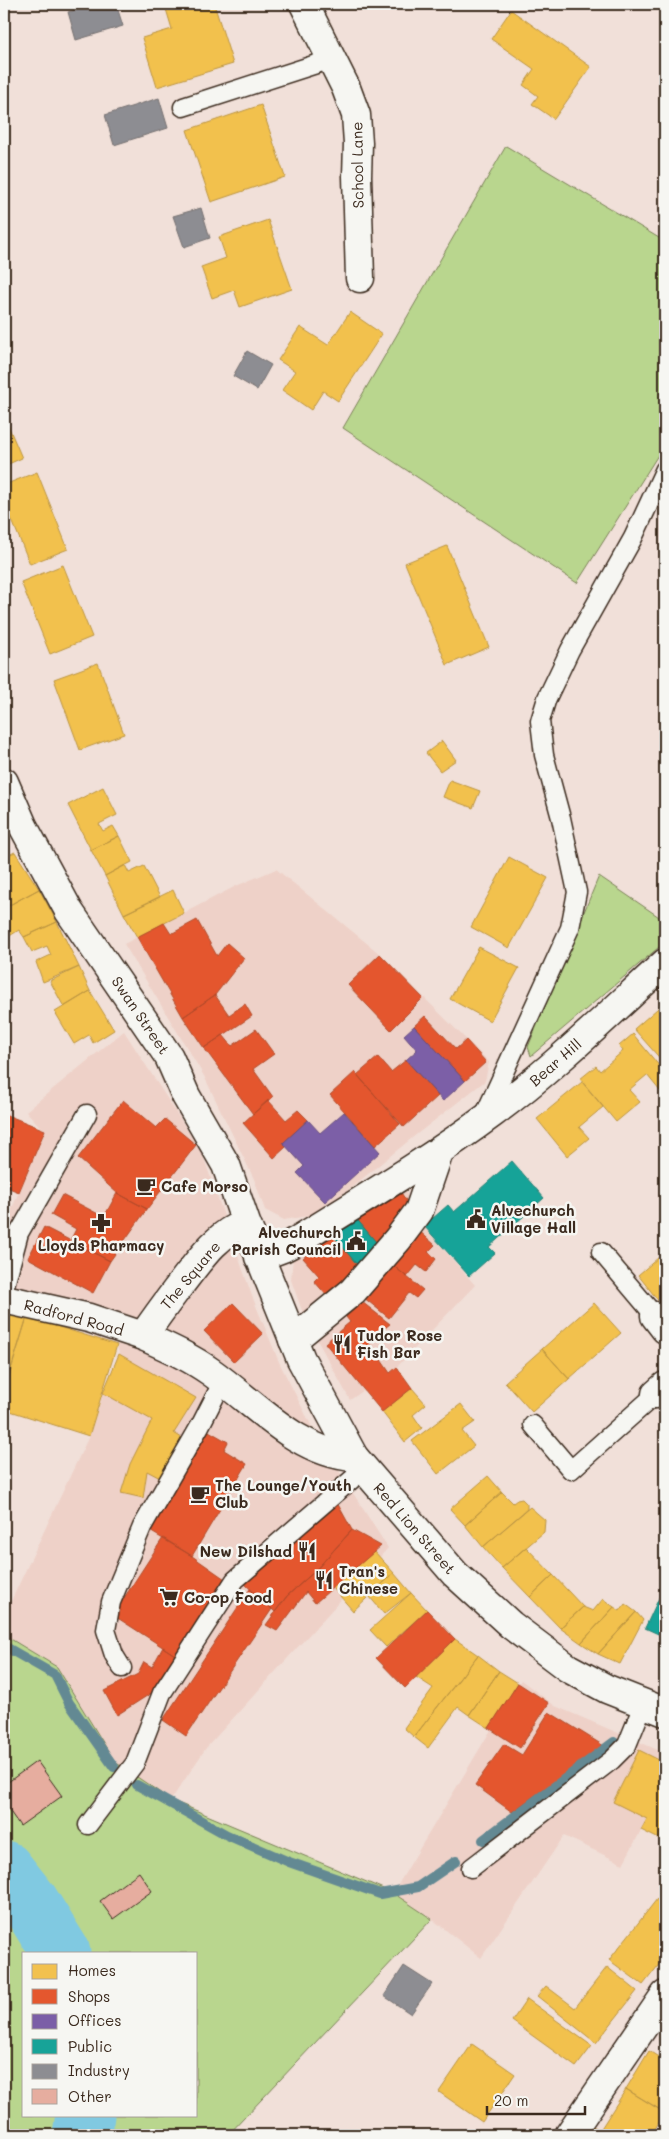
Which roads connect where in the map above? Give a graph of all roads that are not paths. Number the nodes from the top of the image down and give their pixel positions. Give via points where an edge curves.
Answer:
1 (304, 4) edge
2 (332, 59) junction
3 (183, 107) dead end
4 (360, 278) dead end
5 (665, 469) edge
6 (4, 782) edge
7 (665, 963) edge
8 (87, 1114) dead end
9 (482, 1121) junction
10 (439, 1152) junction
11 (246, 1223) junction
12 (601, 1252) dead end
13 (259, 1257) junction
14 (4, 1289) edge
15 (4, 1299) edge
16 (660, 1323) edge
17 (143, 1336) junction
18 (293, 1340) junction
19 (222, 1380) junction
20 (661, 1390) edge
21 (533, 1425) dead end
22 (359, 1463) junction
23 (122, 1668) dead end
24 (655, 1708) edge
25 (88, 1824) dead end
26 (471, 1868) dead end
27 (665, 1995) edge
28 (569, 2135) edge

1 - 2 street, School Lane
2 - 3 lane
2 - 4 street, School Lane via 356,114
5 - 9 lane via 633,538 570,650 547,698 540,721 544,755 577,892 570,928
6 - 11 street, Swan Street via 23,826 69,911 169,1057 186,1096 226,1165
7 - 9 street, Bear Hill via 534,1080
8 - 14 lane via 19,1233
9 - 10 street, Bear Hill
10 - 13 street, Bear Hill via 298,1240
10 - 18 street via 419,1211 398,1239 353,1291
11 - 13 street, Swan Street
11 - 17 street, The Square via 233,1228 215,1242
12 - 16 lane
13 - 18 street, Red Lion Street
15 - 17 street, Radford Road via 89,1318
17 - 19 street, Radford Road via 181,1352
18 - 22 street, Red Lion Street
19 - 22 street, Radford Road via 286,1431
19 - 23 lane via 200,1426 142,1527 111,1602 106,1630
20 - 21 lane via 571,1470
22 - 24 street, Red Lion Street via 456,1574 511,1625 568,1668
22 - 25 lane via 235,1580 162,1693 135,1763
24 - 26 lane via 617,1755
27 - 28 street

